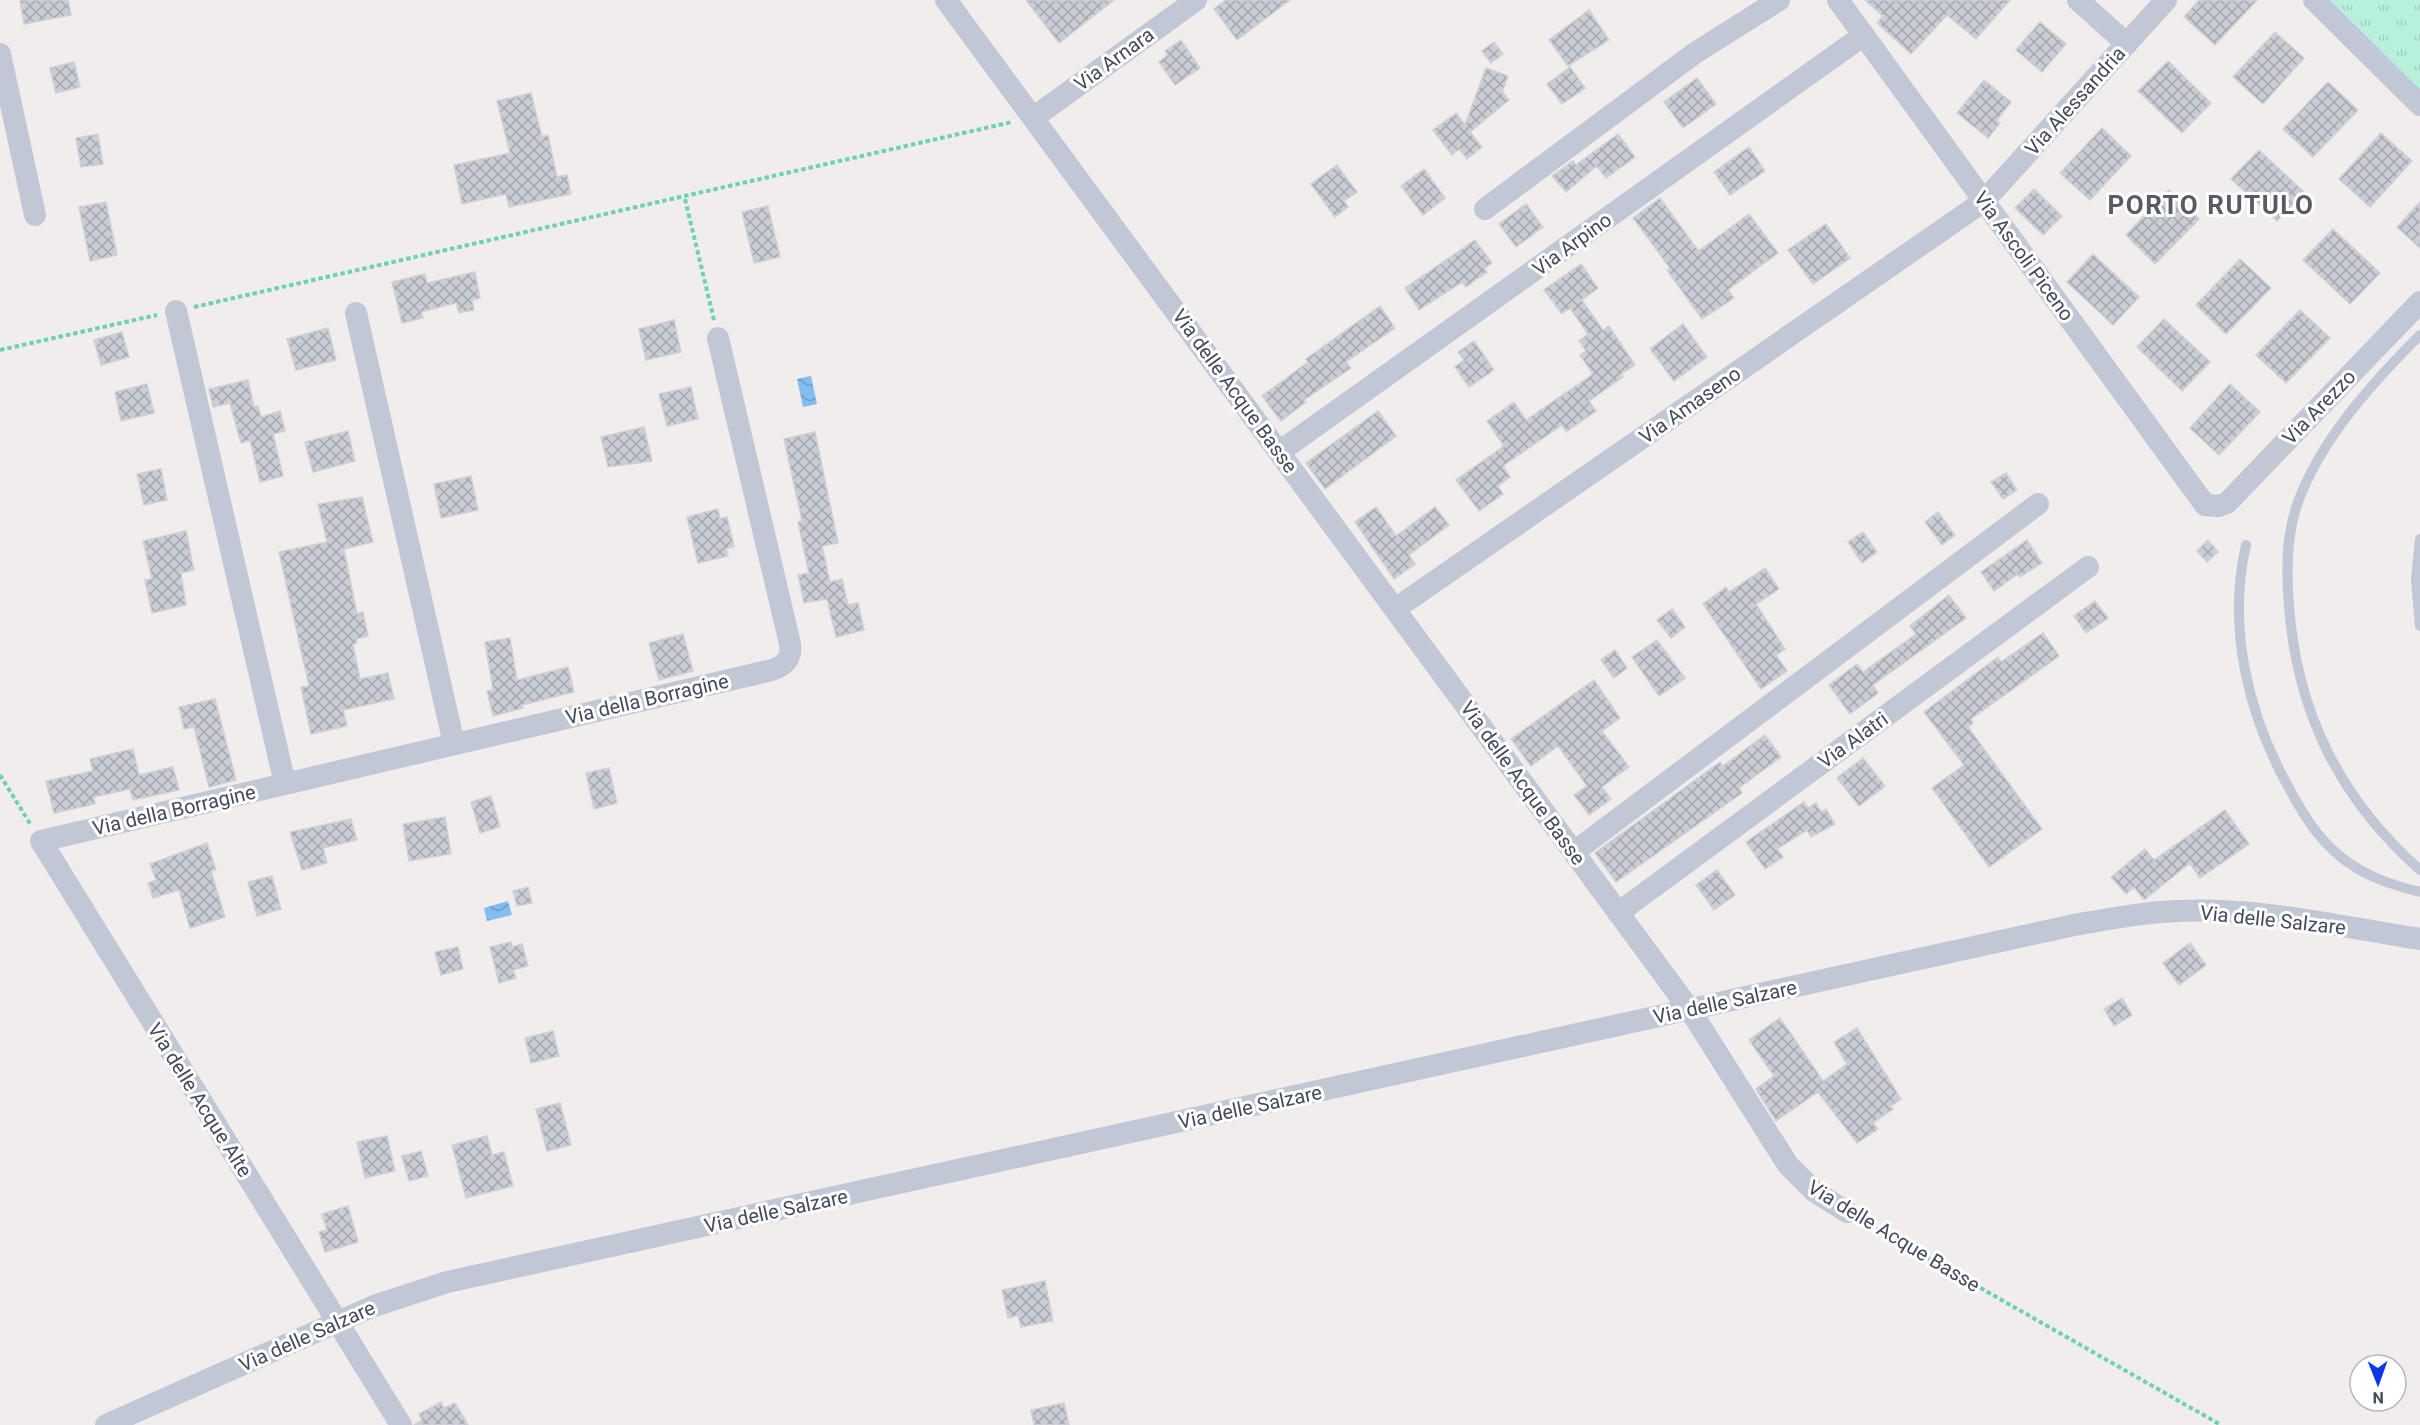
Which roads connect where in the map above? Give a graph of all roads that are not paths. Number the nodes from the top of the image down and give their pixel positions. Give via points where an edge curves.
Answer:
1 (1196, 0) edge
2 (1779, 0) edge
3 (1838, 0) edge
4 (2078, 0) edge
5 (2166, 0) edge
6 (2314, 0) edge
7 (950, 1) edge
8 (1864, 35) junction
9 (2127, 44) junction
10 (0, 54) edge
11 (2420, 105) edge
12 (1033, 118) junction
13 (1984, 201) junction
14 (1485, 209) dead end
15 (35, 215) dead end
16 (2420, 302) edge
17 (176, 311) road end
18 (356, 313) dead end
19 (2420, 335) edge
20 (718, 338) road end
21 (1279, 452) junction
22 (2038, 504) dead end
23 (2213, 507) joint
24 (2420, 539) edge
25 (2246, 545) dead end
26 (2088, 567) dead end
27 (1395, 609) junction
28 (2420, 626) edge
29 (454, 744) junction
30 (285, 784) junction
31 (41, 841) joint
32 (1574, 852) junction
33 (2420, 870) edge
34 (2420, 892) edge
35 (1618, 913) junction
36 (2420, 939) edge
37 (1690, 1010) junction
38 (1847, 1212) road end
39 (338, 1322) junction
40 (106, 1425) edge
41 (401, 1425) edge

1 - 12 street, Via Arnara
2 - 14 street via 1695,53
3 - 8 street, Via Ascoli Piceno
4 - 9 street
5 - 9 street, Via Alessandria
6 - 11 street
7 - 12 street, Via delle Acque Basse
8 - 13 street, Via Ascoli Piceno
8 - 21 street, Via Arpino
9 - 13 street, Via Alessandria
10 - 15 street
12 - 21 street, Via delle Acque Basse
13 - 23 street, Via Ascoli Piceno via 2197,497
13 - 27 street, Via Amaseno
16 - 23 street, Via Arezzo via 2230,500
17 - 30 street
18 - 29 street
19 - 33 lane via 2363,398 2312,471 2292,521 2287,575 2298,673 2315,728 2362,808
20 - 29 street, Via della Borragine via 790,644 788,661 772,670
21 - 27 street, Via delle Acque Basse
22 - 32 street
24 - 28 lane via 2416,579
25 - 34 lane via 2240,577 2240,630 2252,700 2269,751 2303,814 2331,849 2369,875
26 - 35 street, Via Alatri
27 - 32 street, Via delle Acque Basse
29 - 30 street, Via della Borragine
30 - 31 street, Via della Borragine
31 - 39 street, Via delle Acque Alte
32 - 35 street, Via delle Acque Basse
35 - 37 street, Via delle Acque Basse
36 - 37 street, Via delle Salzare via 2256,914 2166,911 2074,925
37 - 38 street, Via delle Acque Basse via 1788,1165 1807,1186
37 - 39 street, Via delle Salzare via 447,1282
39 - 40 street, Via delle Salzare
39 - 41 street, Via delle Acque Alte

